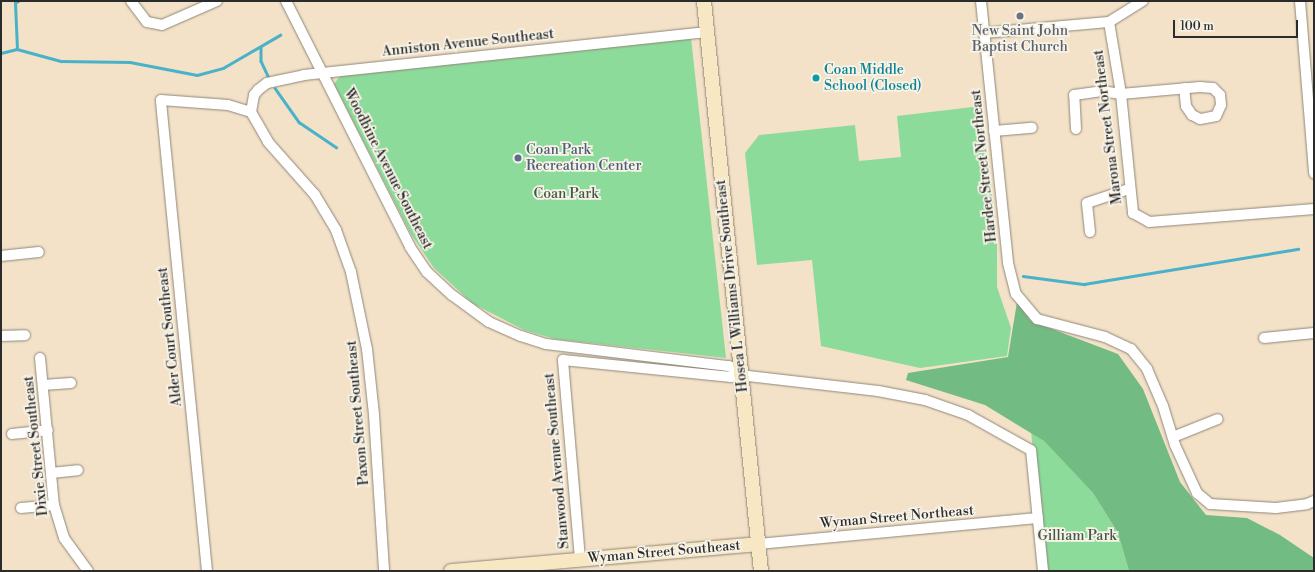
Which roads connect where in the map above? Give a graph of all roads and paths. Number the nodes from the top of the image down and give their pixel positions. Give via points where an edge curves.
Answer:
1 (131, 1) edge
2 (217, 1) edge
3 (286, 1) edge
4 (704, 1) edge
5 (981, 1) edge
6 (1143, 1) edge
7 (1300, 1) edge
8 (1109, 22) junction
9 (706, 32) junction
10 (984, 33) junction
11 (323, 72) junction
12 (1184, 88) dead end
13 (1121, 94) junction
14 (251, 112) junction
15 (1032, 128) dead end
16 (1076, 130) dead end
17 (994, 131) junction
18 (1314, 173) edge
19 (1129, 189) junction
20 (1314, 209) edge
21 (1090, 232) dead end
22 (39, 252) dead end
23 (1, 256) edge
24 (1314, 333) edge
25 (25, 335) dead end
26 (1, 336) edge
27 (1264, 338) dead end
28 (40, 358) dead end
29 (741, 371) junction
30 (71, 383) dead end
31 (43, 385) junction
32 (1218, 419) dead end
33 (48, 430) junction
34 (12, 434) dead end
35 (1172, 437) junction
36 (78, 470) dead end
37 (51, 473) junction
38 (1314, 501) edge
39 (54, 505) junction
40 (21, 508) dead end
41 (1038, 518) junction
42 (758, 544) junction
43 (580, 559) junction
44 (507, 568) edge
45 (88, 571) edge
46 (207, 571) edge
47 (384, 571) edge
48 (451, 571) edge
49 (761, 571) edge
50 (1043, 571) edge

1 - 2 street via 147,22 162,25
3 - 11 street, Woodbine Avenue Southeast
4 - 9 street, Hosea L Williams Drive Southeast
5 - 10 street, Hardee Street Northeast
6 - 8 street
7 - 18 street
8 - 10 street
8 - 13 street, Marona Street Northeast
9 - 11 street, Anniston Avenue Southeast
9 - 29 street, Hosea L Williams Drive Southeast
10 - 17 street, Hardee Street Northeast
11 - 14 street, Anniston Avenue Southeast via 268,83 254,95
11 - 29 street, Woodbine Avenue Southeast via 410,247 427,272 452,295 483,317 521,336 562,347 729,366
12 - 13 street
13 - 16 street via 1102,91 1074,95
13 - 19 street, Marona Street Northeast
14 - 46 street, Alder Court Southeast via 228,105 188,100 161,100
14 - 47 street, Paxon Street Southeast via 268,142 301,178 328,214 345,251 366,341 372,389
15 - 17 street
17 - 35 street, Hardee Street Northeast via 1008,263 1016,294 1037,319 1105,337 1132,349 1147,369 1163,406
19 - 20 street, Marona Street Northeast via 1133,213 1149,222
19 - 21 street via 1086,203
22 - 23 street
24 - 27 street
25 - 26 street
28 - 31 street, Dixie Street Southeast
29 - 41 street, Woodbine Avenue Southeast via 748,376 878,390 925,400 968,415 1031,450
29 - 42 street, Hosea L Williams Drive Southeast
29 - 43 street, Stanwood Avenue Southeast via 731,377 563,360
30 - 31 street
31 - 33 street, Dixie Street Southeast
32 - 35 street
33 - 34 street
33 - 37 street, Dixie Street Southeast
35 - 38 street via 1197,494 1210,504 1276,508
36 - 37 street
37 - 39 street, Dixie Street Southeast
39 - 40 street
39 - 45 street, Dixie Street Southeast via 64,538
41 - 42 street, Wyman Street Northeast
41 - 50 street
42 - 43 street, Wyman Street Southeast
42 - 49 street, Hosea L Williams Drive Southeast
43 - 44 street, Wyman Street Southeast
44 - 48 street, Wyman Street Southeast

